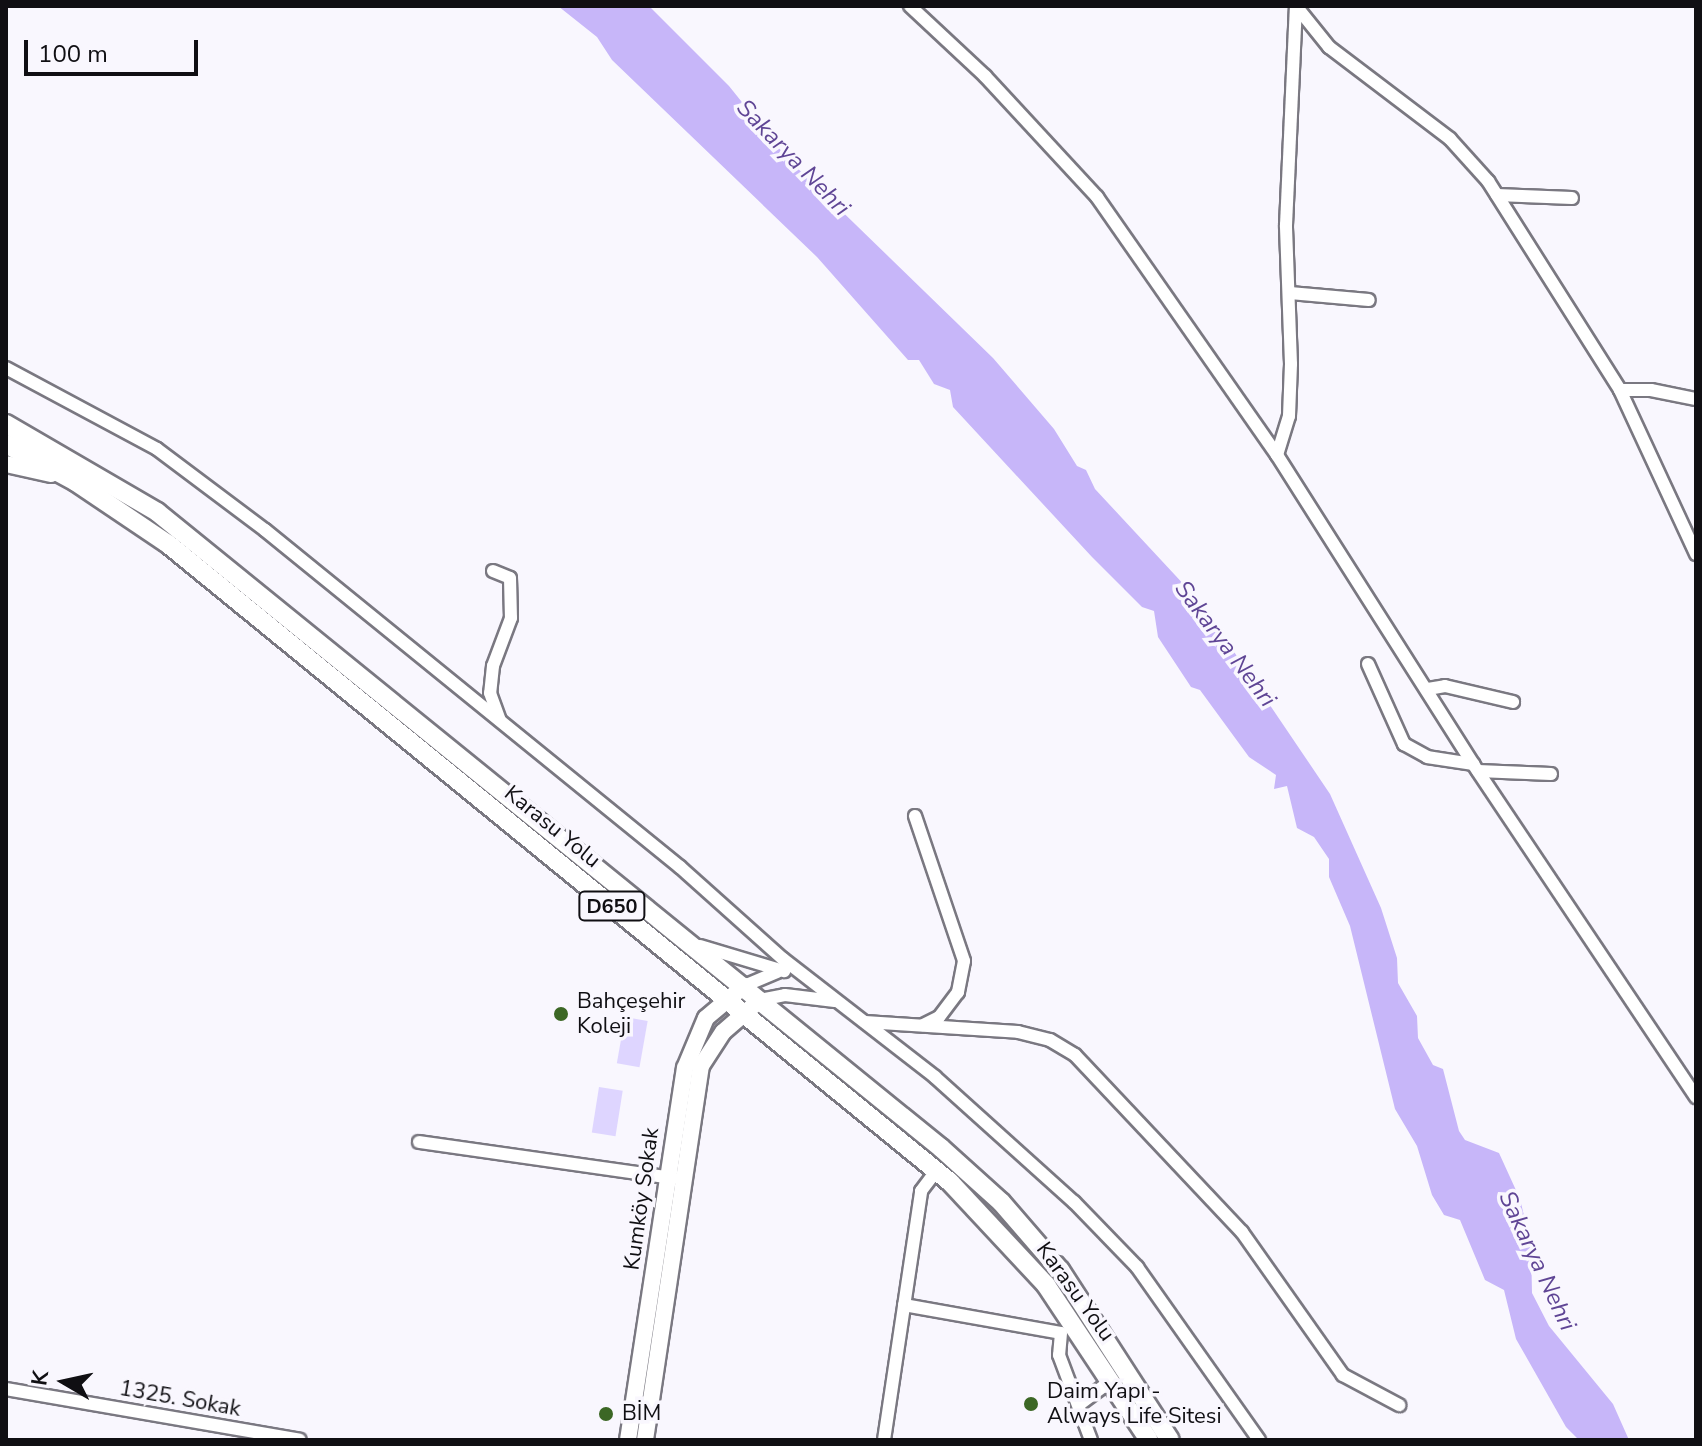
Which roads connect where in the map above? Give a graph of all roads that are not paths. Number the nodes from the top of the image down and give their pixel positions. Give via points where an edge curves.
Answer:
1 (910, 6) edge
2 (1296, 7) edge
3 (1497, 195) junction
4 (1572, 198) dead end
5 (1290, 293) junction
6 (1369, 300) dead end
7 (6, 368) edge
8 (1620, 390) junction
9 (1696, 399) edge
10 (6, 424) edge
11 (6, 444) edge
12 (1277, 455) junction
13 (6, 464) edge
14 (76, 482) junction
15 (1696, 554) edge
16 (493, 571) dead end
17 (1368, 664) dead end
18 (1428, 689) junction
19 (1513, 702) dead end
20 (501, 723) junction
21 (1475, 768) junction
22 (1551, 774) dead end
23 (915, 816) dead end
24 (688, 941) junction
25 (784, 971) junction
26 (807, 976) junction
27 (744, 986) junction
28 (725, 998) junction
29 (760, 1000) junction
30 (837, 1001) junction
31 (742, 1010) junction
32 (865, 1022) junction
33 (920, 1026) junction
34 (1696, 1097) edge
35 (419, 1142) dead end
36 (936, 1171) junction
37 (675, 1178) junction
38 (904, 1305) junction
39 (1064, 1326) junction
40 (1110, 1381) junction
41 (6, 1389) edge
42 (1080, 1404) junction
43 (1399, 1405) dead end
44 (262, 1437) edge
45 (300, 1440) edge
46 (628, 1440) edge
47 (645, 1440) edge
48 (884, 1440) edge
49 (1091, 1440) edge
50 (1149, 1440) edge
51 (1170, 1440) edge
52 (1259, 1440) edge

1 - 12 street via 985,76 1097,197
2 - 3 street via 1329,47 1450,139
2 - 5 street via 1286,225
3 - 4 street
3 - 8 street
5 - 6 street
5 - 12 street via 1289,416
7 - 20 street via 157,449
8 - 9 street
8 - 15 street
10 - 24 highway via 157,512
11 - 14 highway, Karasu Yolu / D650
12 - 18 street
13 - 14 main road
14 - 28 highway, Karasu Yolu / D650 via 214,581
16 - 20 street via 510,578 511,618 493,666 490,693
17 - 21 street via 1404,744 1427,757
18 - 19 street via 1445,686
18 - 21 street
20 - 26 street
21 - 22 street
21 - 34 street
23 - 33 street via 964,961 958,992 939,1017
24 - 25 street
24 - 27 highway
25 - 26 street
25 - 27 street
26 - 30 street
27 - 28 main road, Kumköy Sokak
27 - 29 highway
28 - 31 highway, Karasu Yolu / D650
28 - 37 main road, Kumköy Sokak via 692,1043
29 - 30 street via 785,995
29 - 31 main road, Kumköy Sokak
29 - 51 highway via 1001,1202 1060,1270
30 - 32 street
31 - 36 highway, Karasu Yolu / D650
31 - 37 main road, Kumköy Sokak via 701,1066
32 - 33 street
32 - 52 street via 958,1098 1137,1267
33 - 43 street via 1018,1032 1050,1040 1075,1055 1242,1232 1343,1375
35 - 37 street
36 - 38 street via 921,1191
36 - 39 highway, Karasu Yolu / D650 via 1006,1240
37 - 46 main road, Kumköy Sokak
37 - 47 main road, Kumköy Sokak
38 - 39 street via 1041,1329
38 - 48 street
39 - 40 highway, Karasu Yolu / D650
39 - 42 street via 1059,1355
40 - 42 street
40 - 50 highway, Karasu Yolu / D650
41 - 44 street, 1325. Sokak
42 - 49 street
44 - 45 street, 1325. Sokak

